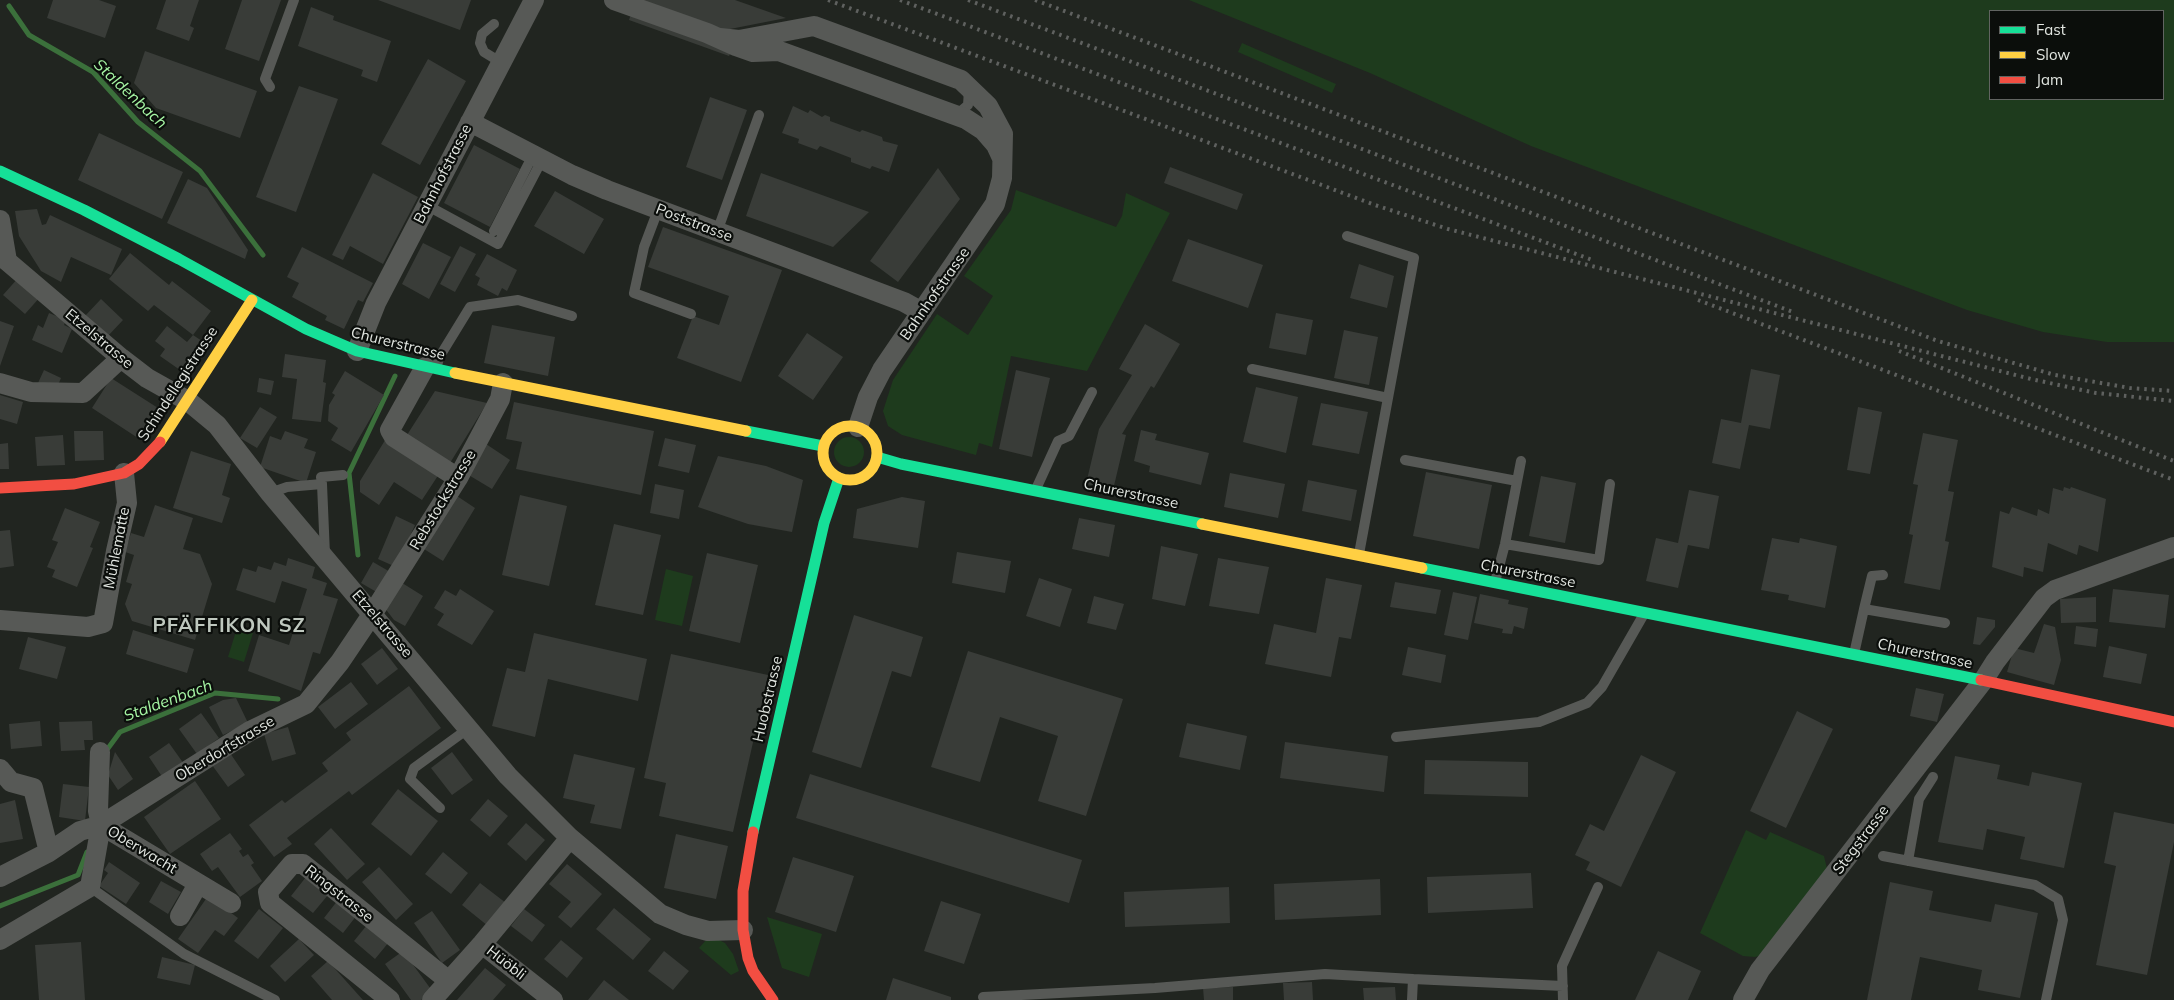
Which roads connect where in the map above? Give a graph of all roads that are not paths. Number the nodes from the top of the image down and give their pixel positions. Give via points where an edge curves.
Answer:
1 (294, 0) edge
2 (534, 0) edge
3 (614, 0) edge
4 (494, 24) dead end
5 (779, 41) junction
6 (502, 63) junction
7 (961, 80) junction
8 (270, 87) dead end
9 (944, 111) junction
10 (759, 116) dead end
11 (470, 122) junction
12 (538, 157) junction
13 (1002, 158) junction
14 (0, 171) edge
15 (428, 206) junction
16 (658, 210) junction
17 (0, 220) edge
18 (494, 231) dead end
19 (717, 232) junction
20 (1347, 236) dead end
21 (4, 264) edge
22 (252, 300) junction
23 (922, 312) junction
24 (691, 314) dead end
25 (572, 316) dead end
26 (357, 351) junction
27 (121, 358) junction
28 (430, 368) junction
29 (1252, 369) dead end
30 (0, 383) edge
31 (503, 383) junction
32 (1092, 392) dead end
33 (1388, 398) junction
34 (188, 401) junction
35 (858, 427) junction
36 (823, 446) junction
37 (876, 457) junction
38 (1405, 460) dead end
39 (1521, 460) dead end
40 (124, 473) junction
41 (343, 475) dead end
42 (458, 478) junction
43 (839, 478) junction
44 (1517, 481) junction
45 (322, 484) junction
46 (1610, 484) dead end
47 (0, 488) edge
48 (1035, 490) junction
49 (270, 493) junction
50 (1506, 544) junction
51 (2174, 547) edge
52 (1359, 555) junction
53 (325, 558) junction
54 (1883, 576) dead end
55 (1495, 583) junction
56 (1864, 610) junction
57 (373, 613) junction
58 (1645, 613) junction
59 (0, 620) edge
60 (1945, 623) dead end
61 (1854, 655) junction
62 (1983, 681) junction
63 (2174, 722) edge
64 (469, 728) junction
65 (1396, 737) dead end
66 (100, 752) dead end
67 (0, 769) edge
68 (1933, 777) dead end
69 (440, 808) dead end
70 (101, 825) junction
71 (570, 838) junction
72 (49, 852) junction
73 (1883, 856) dead end
74 (1908, 861) junction
75 (0, 877) edge
76 (198, 884) junction
77 (90, 887) junction
78 (1598, 887) dead end
79 (231, 903) dead end
80 (180, 916) dead end
81 (742, 930) junction
82 (0, 940) edge
83 (482, 944) junction
84 (1413, 979) junction
85 (449, 981) junction
86 (1562, 986) junction
87 (983, 997) dead end
88 (275, 1000) edge
89 (390, 1000) edge
90 (432, 1000) edge
91 (553, 1000) edge
92 (773, 1000) edge
93 (1412, 1000) edge
94 (1563, 1000) edge
95 (1743, 1000) edge
96 (2046, 1000) edge

1 - 8 lane via 265,79
2 - 6 street, Bahnhofstrasse
3 - 5 street, Bahnhofstrasse via 753,52
4 - 6 lane via 482,34 480,43 484,52
5 - 7 street, Bahnhofstrasse via 814,26
5 - 9 street, Bahnhofstrasse
6 - 11 street, Bahnhofstrasse
7 - 9 lane via 970,92 968,104 956,112
7 - 13 street, Bahnhofstrasse via 979,95 1000,124
9 - 13 street, Bahnhofstrasse via 976,124 996,145
10 - 19 lane
11 - 12 street, Poststrasse
11 - 15 street, Bahnhofstrasse
12 - 15 lane via 498,244
12 - 16 street, Poststrasse via 572,175
12 - 18 lane
13 - 23 street, Bahnhofstrasse via 1001,186 995,204
14 - 22 main road, Churerstrasse via 158,247
15 - 26 street, Bahnhofstrasse via 376,303
16 - 19 street, Poststrasse
16 - 24 lane via 644,248 634,293
17 - 21 street, Etzelstrasse
19 - 23 street, Poststrasse via 904,302
20 - 33 lane via 1414,258
21 - 27 street, Etzelstrasse
22 - 26 main road, Churerstrasse
22 - 34 main road, Schindellegistrasse
23 - 35 street, Bahnhofstrasse via 871,389
25 - 28 lane via 518,300 470,307
26 - 28 main road, Churerstrasse
27 - 30 street via 84,393 31,392
27 - 34 street, Etzelstrasse via 147,378
28 - 31 main road, Churerstrasse
28 - 42 street via 390,430 394,437
29 - 33 lane
31 - 36 main road, Churerstrasse
31 - 42 street, Rebstockstrasse via 500,399
32 - 48 lane via 1069,436 1058,441
33 - 52 lane
34 - 40 main road, Schindellegistrasse via 154,451
34 - 49 street, Etzelstrasse via 217,426
35 - 36 main road via 834,430
35 - 37 main road via 871,436 876,446
36 - 43 main road via 826,465
37 - 43 main road via 872,468 863,476 851,480
37 - 48 main road, Churerstrasse
38 - 44 lane
39 - 44 lane
40 - 47 main road, Schindellegistrasse via 74,484
40 - 59 street, Mühlematte via 127,503 103,624 88,627
41 - 45 lane via 321,477
42 - 57 street, Rebstockstrasse
43 - 81 main road, Huobstrasse via 824,522 750,847 743,890
44 - 50 lane
45 - 49 lane via 287,487
45 - 53 lane
46 - 50 lane via 1599,560
48 - 52 main road, Churerstrasse
49 - 53 street, Etzelstrasse
50 - 55 lane
51 - 62 street, Stegstrasse via 2055,590 2039,605
52 - 55 main road, Churerstrasse
53 - 57 street, Etzelstrasse
54 - 56 lane via 1872,576
55 - 58 main road, Churerstrasse
56 - 60 lane
56 - 61 lane
57 - 64 street, Etzelstrasse
57 - 70 street, Oberdorfstrasse via 306,704 250,731
58 - 61 main road, Churerstrasse
58 - 65 lane via 1602,687 1587,703 1540,722
61 - 62 main road, Churerstrasse
62 - 63 main road, Churerstrasse
62 - 95 street, Stegstrasse via 1760,970
64 - 69 lane via 414,768 410,779
64 - 71 street, Etzelstrasse via 508,776
66 - 70 street via 98,811
67 - 72 street via 11,782 33,788
68 - 74 lane via 1919,799
70 - 72 street, Oberdorfstrasse via 80,831
70 - 76 street, Oberwacht
70 - 77 street, Oberwacht
71 - 81 street, Etzelstrasse via 660,914 686,926 708,931
71 - 83 street
72 - 75 street, Oberdorfstrasse
73 - 74 lane
74 - 96 lane via 2035,885 2058,900 2063,920
76 - 79 street, Oberwacht
76 - 80 street
77 - 82 street
77 - 88 lane via 184,954
78 - 86 lane via 1562,966
81 - 92 main road via 753,971
83 - 85 street
83 - 91 street, Hüöbli
84 - 86 lane
84 - 87 lane via 1325,974 1155,988
84 - 93 lane
85 - 89 street, Ringstrasse via 303,864 292,864 268,892 270,903
85 - 90 street
86 - 94 lane

